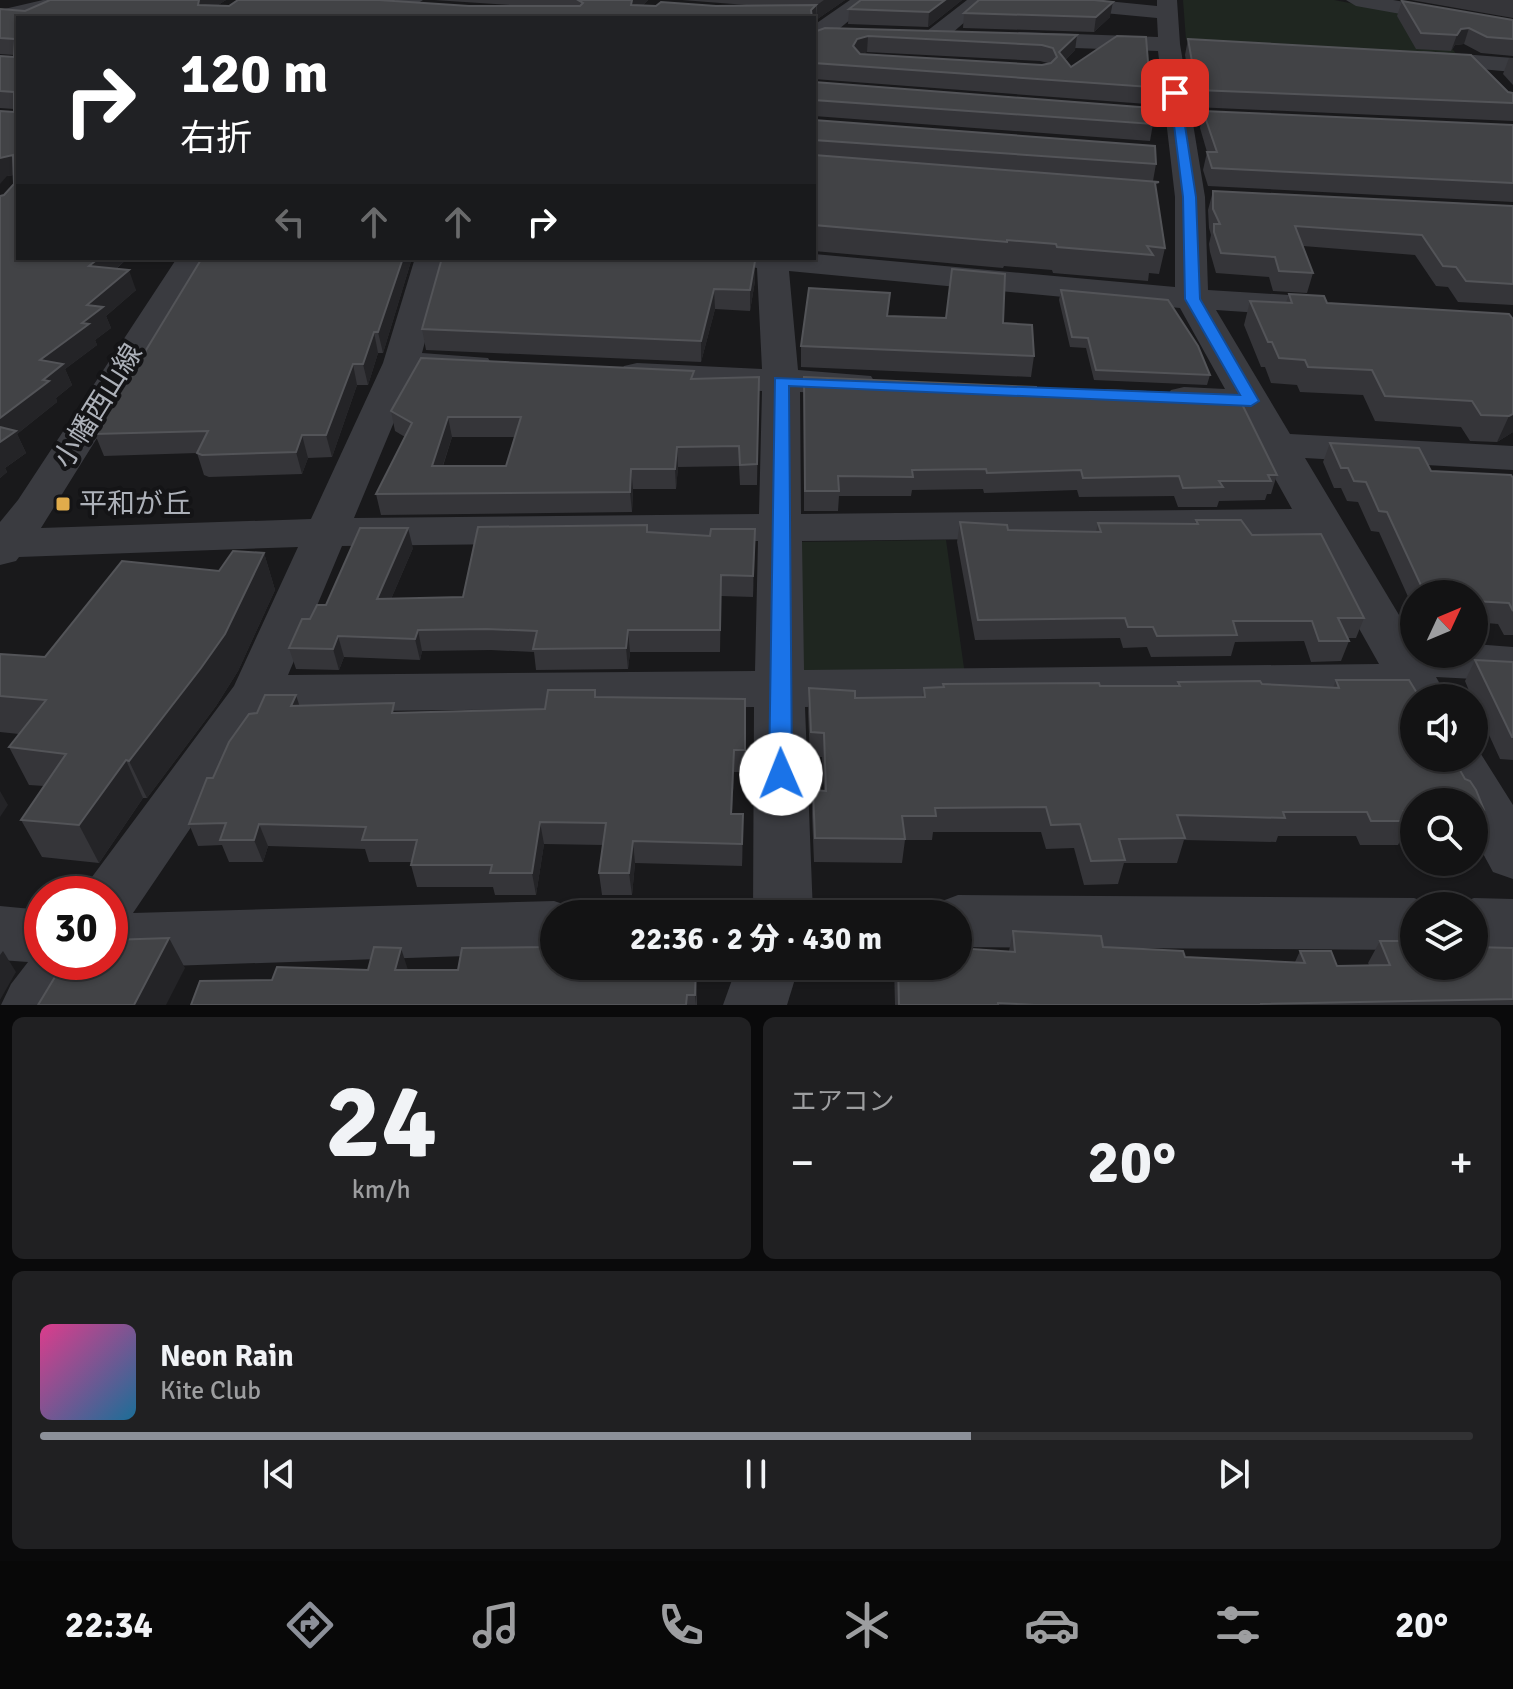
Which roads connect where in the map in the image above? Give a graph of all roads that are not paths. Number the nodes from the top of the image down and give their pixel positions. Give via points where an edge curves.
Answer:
1 (71, 0) edge
2 (864, 0) edge
3 (980, 0) edge
4 (1030, 0) edge
5 (1356, 0) edge
6 (413, 5) edge
7 (1431, 7) edge
8 (373, 12) edge
9 (0, 17) edge
10 (1172, 25) edge
11 (1513, 27) edge
12 (819, 29) edge
13 (861, 34) edge
14 (966, 37) edge
15 (997, 38) edge
16 (1408, 58) edge
17 (1472, 61) junction
18 (1513, 65) edge
19 (1492, 82) edge
20 (192, 260) edge
21 (430, 260) edge
22 (766, 260) edge
23 (777, 260) edge
24 (1192, 299) junction
25 (1330, 308) edge
26 (401, 363) junction
27 (512, 368) edge
28 (607, 373) edge
29 (781, 381) junction
30 (890, 386) edge
31 (1157, 397) edge
32 (1251, 401) junction
33 (1277, 445) junction
34 (1513, 458) edge
35 (1321, 522) junction
36 (780, 530) junction
37 (327, 532) junction
38 (3, 545) edge
39 (1513, 664) edge
40 (1412, 679) edge
41 (779, 689) junction
42 (255, 694) junction
43 (1465, 772) edge
44 (1513, 855) edge
45 (126, 876) edge
46 (783, 900) edge
47 (972, 921) edge
48 (1400, 924) edge
49 (1488, 924) edge
50 (1513, 925) edge
51 (540, 927) edge
52 (0, 933) edge
53 (24, 935) edge
54 (128, 940) edge
55 (52, 980) edge
56 (763, 980) edge
57 (33, 1005) edge
58 (755, 1005) edge

1 - 9 street
2 - 12 street
3 - 14 street via 927,36
4 - 10 street
5 - 7 street
6 - 8 street
7 - 11 street
7 - 17 street
10 - 15 street via 1043,48
10 - 24 street via 1178,117 1168,154 1189,196
12 - 13 street
16 - 17 street
17 - 18 street
17 - 19 street
20 - 38 street, 小幡西山線 via 33,509
21 - 26 street
22 - 29 street
23 - 24 street
24 - 25 street
24 - 32 street
26 - 27 street
26 - 37 street
28 - 29 street
29 - 30 street
29 - 36 street
31 - 32 street
32 - 33 street
33 - 34 street
33 - 35 street
35 - 36 street
35 - 40 street
36 - 37 street
36 - 41 street
37 - 38 street
37 - 42 street
39 - 40 street
40 - 41 street
41 - 42 street
41 - 46 street
42 - 45 street
43 - 44 street
47 - 48 street
49 - 50 street
51 - 54 street
52 - 53 street
55 - 57 street
56 - 58 street

